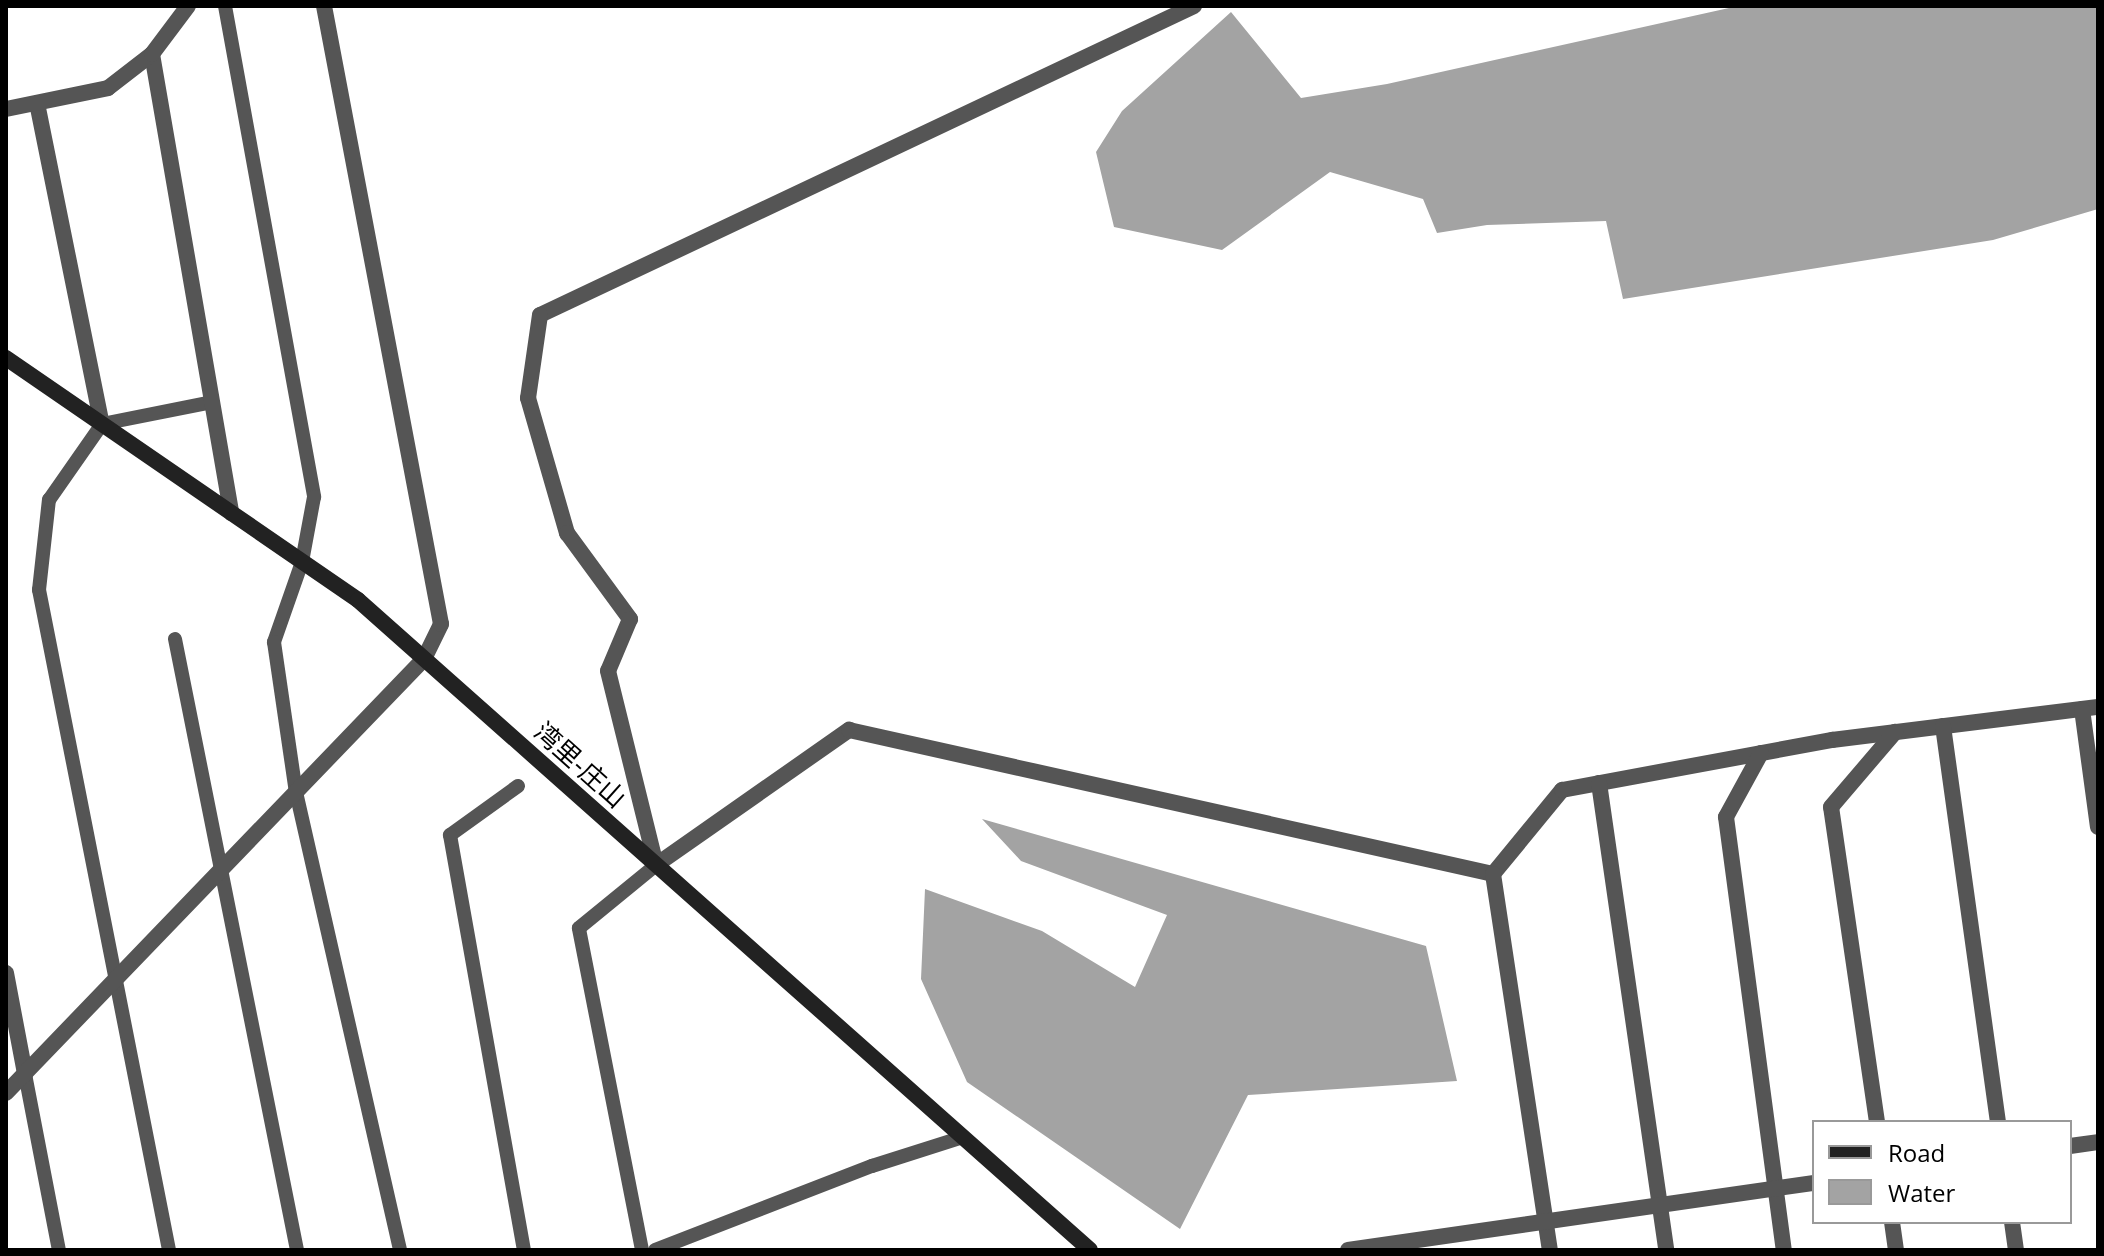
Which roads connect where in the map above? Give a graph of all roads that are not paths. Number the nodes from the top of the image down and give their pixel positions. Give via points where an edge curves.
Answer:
1 (188, 6) edge
2 (225, 6) edge
3 (324, 6) edge
4 (1194, 6) edge
5 (152, 54) junction
6 (37, 103) junction
7 (6, 109) edge
8 (6, 358) edge
9 (212, 402) junction
10 (102, 424) junction
11 (231, 513) junction
12 (302, 562) junction
13 (175, 639) dead end
14 (424, 659) junction
15 (2090, 708) edge
16 (1943, 726) junction
17 (1895, 732) junction
18 (1761, 753) junction
19 (1599, 783) junction
20 (518, 786) dead end
21 (296, 792) junction
22 (2098, 827) edge
23 (656, 865) junction
24 (223, 868) junction
25 (1493, 874) junction
26 (6, 973) edge
27 (115, 979) junction
28 (25, 1074) junction
29 (6, 1093) edge
30 (1877, 1120) edge
31 (1998, 1120) edge
32 (963, 1137) junction
33 (2098, 1142) edge
34 (2072, 1146) edge
35 (1812, 1183) edge
36 (1776, 1188) junction
37 (1660, 1205) junction
38 (1546, 1222) junction
39 (1892, 1224) edge
40 (2012, 1224) edge
41 (1426, 1244) edge
42 (59, 1250) edge
43 (169, 1250) edge
44 (297, 1250) edge
45 (400, 1250) edge
46 (524, 1250) edge
47 (642, 1250) edge
48 (655, 1250) edge
49 (1090, 1250) edge
50 (1348, 1250) edge
51 (1550, 1250) edge
52 (1666, 1250) edge
53 (1784, 1250) edge
54 (1896, 1250) edge
55 (2016, 1250) edge

1 - 5 street
2 - 12 lane via 314,497
3 - 14 street via 441,624
4 - 23 street via 540,315 528,398 567,533 630,619 608,671
5 - 6 street via 108,88
5 - 9 street
6 - 7 street
6 - 10 street
8 - 10 main road, 湾里-庄山
9 - 10 lane
9 - 11 street
10 - 11 main road, 湾里-庄山
10 - 27 lane via 49,500 39,590
11 - 12 main road, 湾里-庄山
12 - 14 main road, 湾里-庄山 via 358,600
12 - 21 lane via 274,642
13 - 24 lane
14 - 21 street
14 - 23 main road, 湾里-庄山
15 - 16 street
15 - 22 street
16 - 17 street
16 - 31 street
17 - 18 street
17 - 30 street via 1831,807
18 - 19 street
18 - 36 street via 1726,817
19 - 25 street via 1562,790
19 - 37 street
20 - 46 lane via 450,835
21 - 24 street
21 - 45 lane
23 - 25 street via 849,730
23 - 32 main road, 湾里-庄山
23 - 47 lane via 579,928
24 - 27 street
24 - 44 lane
25 - 38 street
26 - 28 street
27 - 28 street
27 - 43 lane
28 - 29 street
28 - 42 lane
32 - 48 lane via 872,1166
32 - 49 main road, 湾里-庄山
33 - 34 street
35 - 36 street
36 - 37 street
36 - 53 street
37 - 38 street
37 - 52 street
38 - 41 street
38 - 51 street
39 - 54 street
40 - 55 street
41 - 50 street

